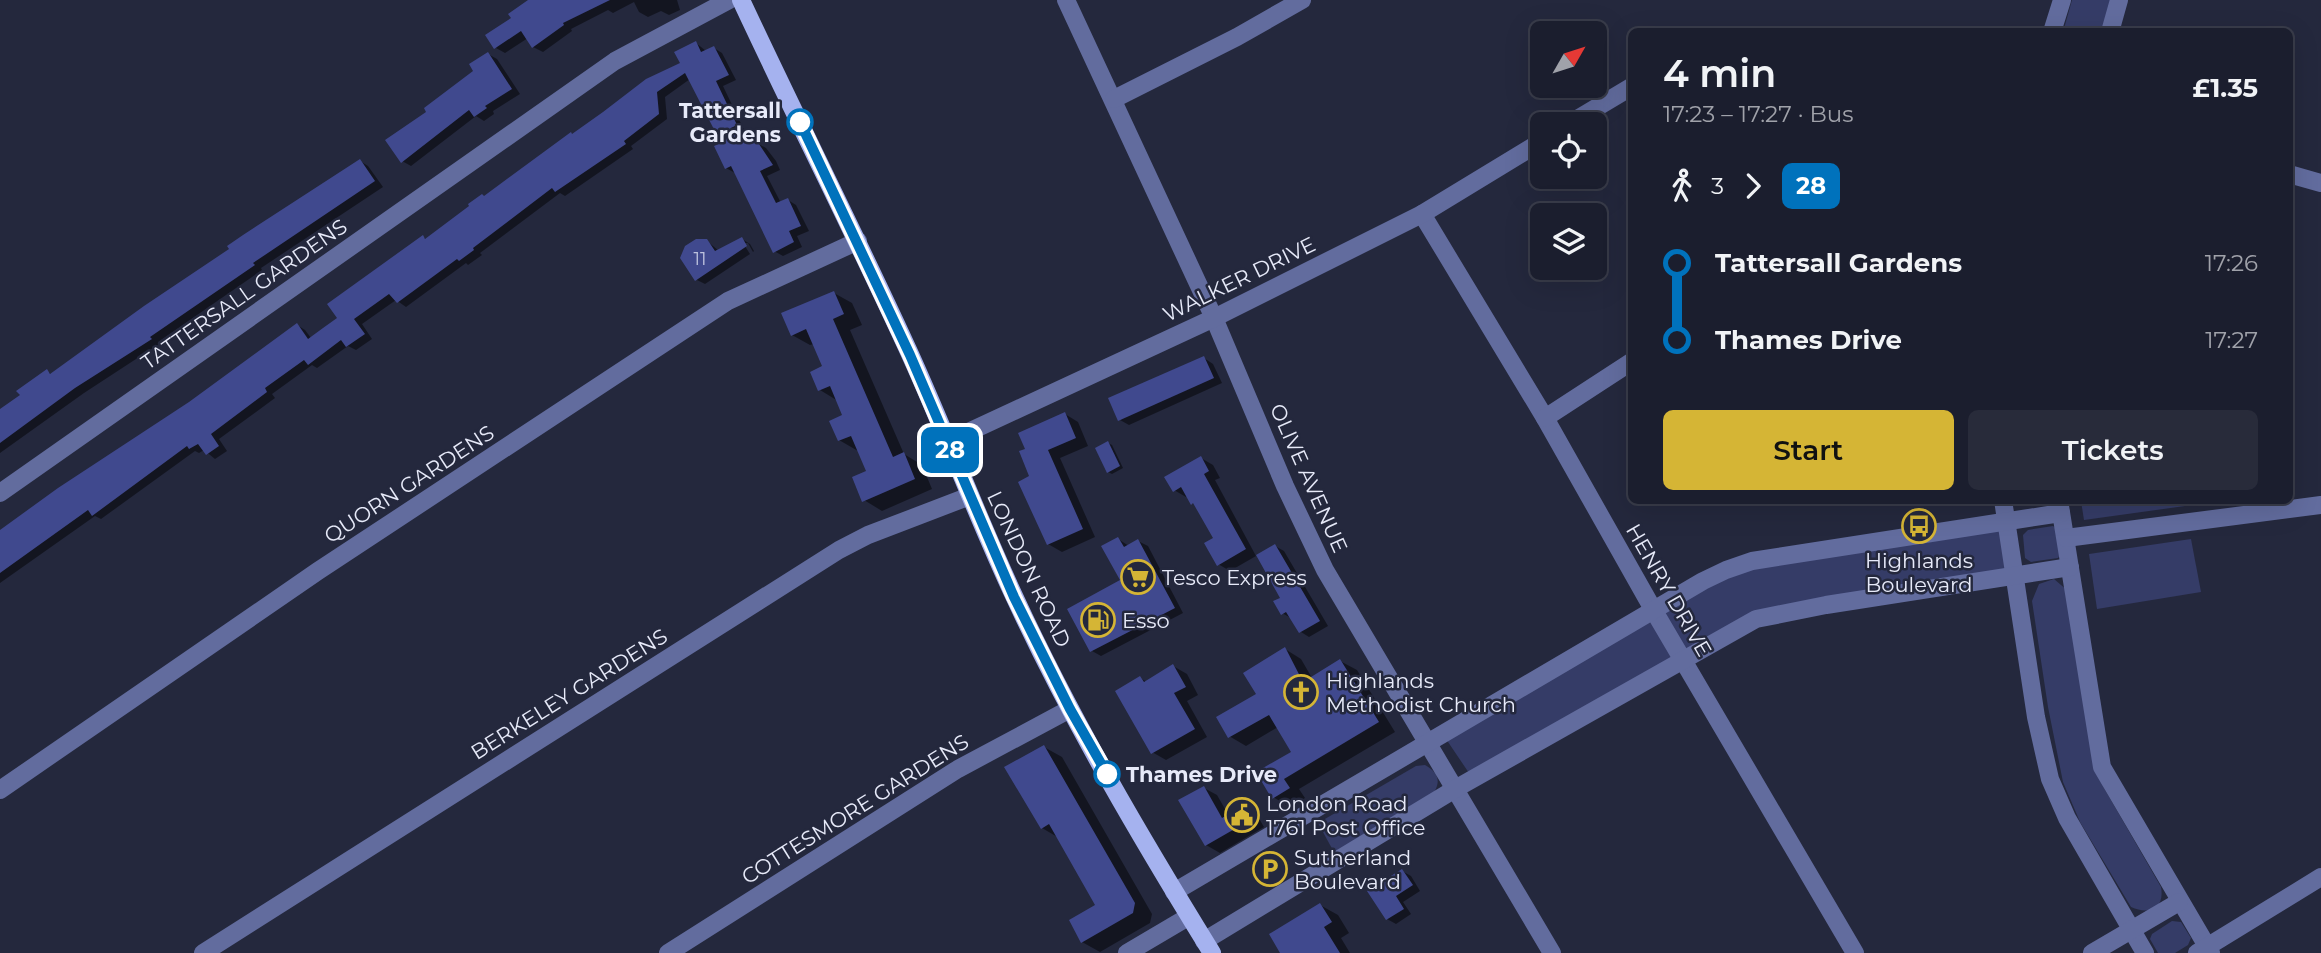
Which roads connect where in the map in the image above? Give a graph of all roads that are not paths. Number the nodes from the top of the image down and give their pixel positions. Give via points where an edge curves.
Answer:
1 (729, 0) edge
2 (741, 0) edge
3 (1066, 0) edge
4 (1302, 0) edge
5 (2062, 0) edge
6 (2119, 0) edge
7 (2053, 28) edge
8 (2110, 28) edge
9 (1628, 89) edge
10 (1114, 99) junction
11 (1589, 112) edge
12 (1530, 148) edge
13 (2293, 175) edge
14 (2321, 183) edge
15 (1422, 214) junction
16 (858, 241) junction
17 (1214, 318) junction
18 (1628, 364) edge
19 (1545, 418) junction
20 (947, 442) junction
21 (0, 493) edge
22 (970, 496) junction
23 (2004, 504) edge
24 (2321, 505) edge
25 (2060, 507) edge
26 (2006, 523) junction
27 (2066, 538) junction
28 (2070, 567) junction
29 (2014, 576) junction
30 (1654, 611) junction
31 (1682, 659) junction
32 (1070, 709) junction
33 (1427, 744) junction
34 (1455, 789) junction
35 (0, 790) edge
36 (2321, 877) edge
37 (1174, 892) junction
38 (2179, 902) junction
39 (1188, 917) junction
40 (2131, 930) junction
41 (1208, 947) edge
42 (2205, 951) edge
43 (203, 953) edge
44 (668, 953) edge
45 (1127, 953) edge
46 (1552, 953) edge
47 (1855, 953) edge
48 (2092, 953) edge
49 (2146, 953) edge

1 - 21 street, TATTERSALL GARDENS via 615,61
2 - 16 main road, LONDON ROAD
3 - 10 street, OLIVE AVENUE
4 - 10 street
5 - 7 street
6 - 8 street
9 - 11 street
10 - 17 street, OLIVE AVENUE
12 - 15 street, WALKER DRIVE
13 - 14 street
15 - 17 street, WALKER DRIVE
15 - 19 street, HENRY DRIVE
16 - 20 main road, LONDON ROAD
16 - 35 street, QUORN GARDENS via 728,301 318,571
17 - 20 street, WALKER DRIVE
17 - 33 street, OLIVE AVENUE via 1319,560
18 - 19 street
19 - 30 street, HENRY DRIVE
20 - 22 main road, LONDON ROAD
22 - 32 main road, LONDON ROAD
22 - 43 street, BERKELEY GARDENS via 839,550
23 - 26 street
24 - 27 street
25 - 26 street
25 - 27 street
26 - 29 street
26 - 30 street via 1752,561 1703,581
27 - 28 street
28 - 29 street
28 - 38 street via 2102,767
29 - 31 street via 1756,619
29 - 40 street via 2050,779
30 - 31 street, HENRY DRIVE
30 - 33 street
31 - 34 street
31 - 47 street, HENRY DRIVE
32 - 37 main road, LONDON ROAD
32 - 44 street, COTTESMORE GARDENS via 958,769
33 - 34 street, OLIVE AVENUE
33 - 37 street
34 - 41 street
34 - 46 street, OLIVE AVENUE
36 - 42 street
37 - 39 main road, LONDON ROAD
38 - 40 street
38 - 42 street
39 - 41 main road, LONDON ROAD
39 - 45 street
40 - 48 street
40 - 49 street

